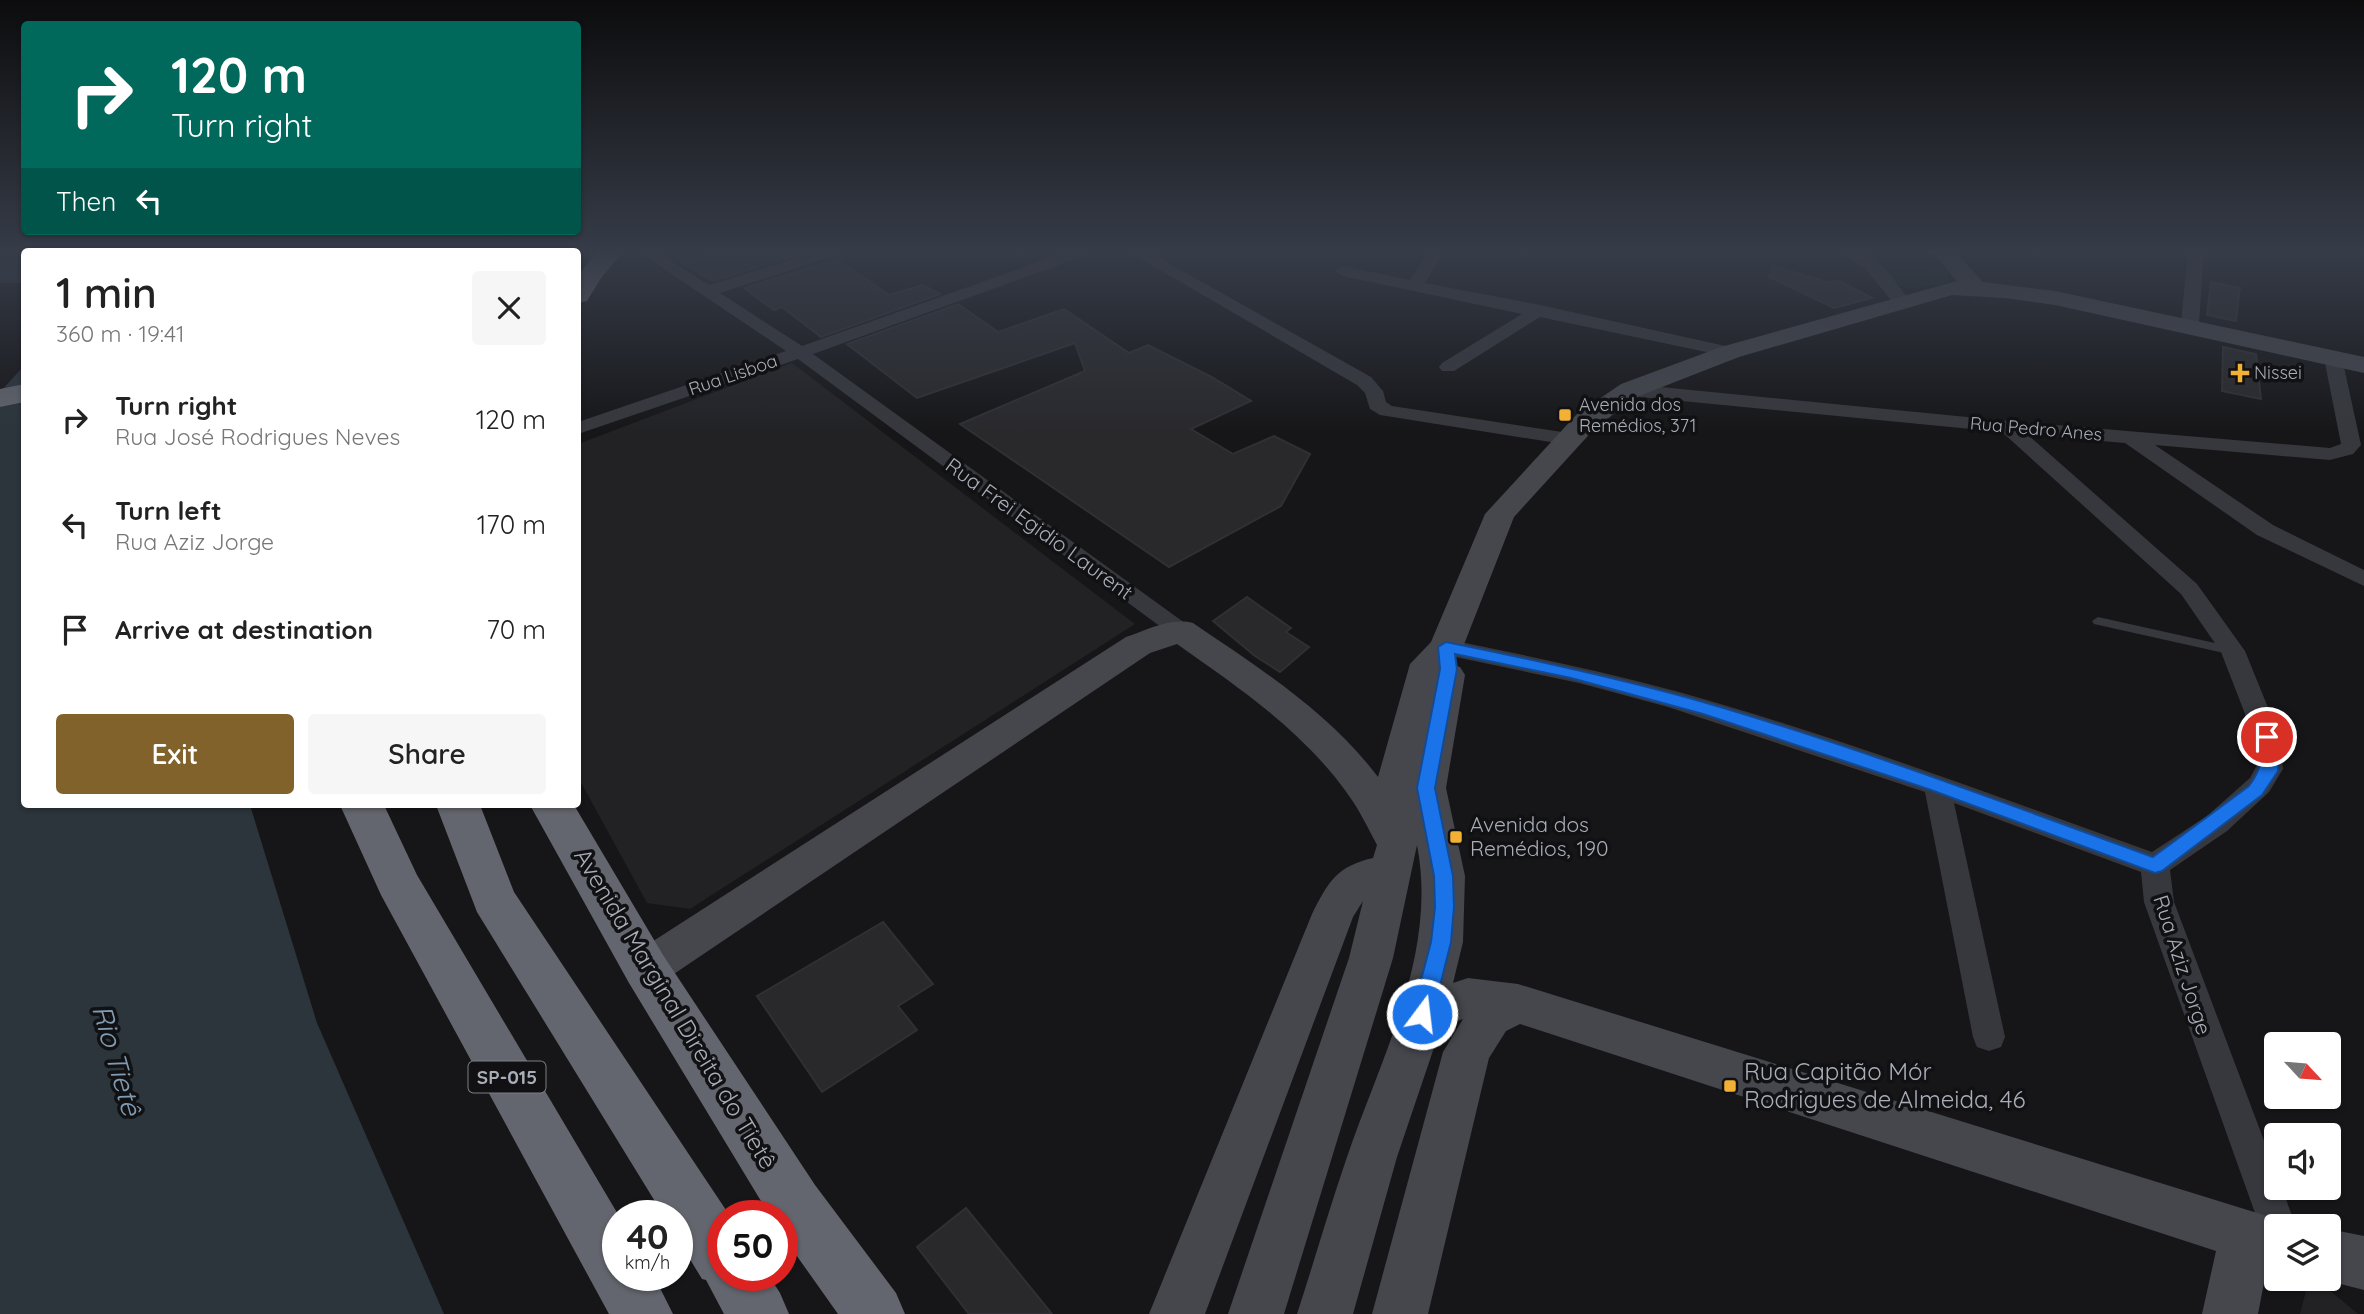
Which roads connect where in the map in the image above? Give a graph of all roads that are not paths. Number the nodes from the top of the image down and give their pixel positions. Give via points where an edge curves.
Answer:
1 (738, 311) edge
2 (913, 311) edge
3 (1241, 311) edge
4 (1538, 311) edge
5 (1546, 311) edge
6 (1866, 311) edge
7 (2121, 311) edge
8 (2125, 311) edge
9 (2191, 311) edge
10 (2190, 323) junction
11 (2306, 351) junction
12 (799, 352) junction
13 (1730, 352) junction
14 (2333, 358) junction
15 (2364, 365) edge
16 (1448, 367) dead end
17 (1630, 390) junction
18 (21, 394) edge
19 (0, 398) edge
20 (581, 427) edge
21 (2008, 427) junction
22 (2130, 438) junction
23 (1569, 439) junction
24 (2364, 579) edge
25 (2098, 621) dead end
26 (1181, 631) junction
27 (1446, 647) junction
28 (2233, 651) junction
29 (1937, 786) junction
30 (363, 808) edge
31 (459, 808) edge
32 (554, 808) edge
33 (1395, 858) junction
34 (2155, 865) junction
35 (646, 969) junction
36 (1518, 1004) junction
37 (1422, 1014) junction
38 (1989, 1037) dead end
39 (2264, 1226) edge
40 (707, 1233) edge
41 (2264, 1234) edge
42 (2264, 1241) edge
43 (602, 1243) edge
44 (2341, 1258) edge
45 (2364, 1263) edge
46 (629, 1291) edge
47 (744, 1291) edge
48 (643, 1314) edge
49 (759, 1314) edge
50 (875, 1314) edge
51 (1177, 1314) edge
52 (1256, 1314) edge
53 (1325, 1314) edge
54 (1401, 1314) edge
55 (2230, 1314) edge

1 - 12 street, Rua Frei Egidio Laurent
2 - 12 street, Rua Lisboa
3 - 23 street via 1364,382 1374,391 1377,405 1387,411
4 - 16 street
5 - 13 street
6 - 13 main road
7 - 11 main road
8 - 10 main road
9 - 10 street
10 - 11 main road
11 - 14 main road
12 - 20 street, Rua Lisboa
12 - 26 street, Rua Frei Egidio Laurent
13 - 17 main road
14 - 15 main road
14 - 22 street, Rua Pedro Anes via 2351,444 2341,452
17 - 21 street, Rua Pedro Anes
17 - 23 main road
18 - 19 highway
21 - 22 street, Rua Pedro Anes
21 - 28 street, Rua Aziz Jorge via 2189,589
22 - 24 street via 2265,530
23 - 27 main road via 1500,514
25 - 28 lane
26 - 33 main road, Rua Frei Egidio Laurent via 1306,722 1359,780
26 - 35 main road via 1138,645
27 - 29 street via 1708,709
27 - 33 main road via 1428,664 1396,781
27 - 37 main road via 1448,669 1426,788 1444,876 1444,907 1441,942
28 - 34 street, Rua Aziz Jorge via 2267,737 2270,771 2256,791
29 - 34 street
29 - 38 street
30 - 43 highway, SP-015 via 397,882
31 - 40 highway via 493,899
32 - 35 highway, Avenida Marginal Direita do Tietê
33 - 51 main road via 1351,884 1333,914
33 - 52 main road via 1371,958
34 - 39 street, Rua Aziz Jorge via 2159,902
35 - 50 highway, Avenida Marginal Direita do Tietê via 795,1205
36 - 37 main road via 1468,997
36 - 41 main road
36 - 54 main road via 1490,1017 1467,1052
37 - 53 main road via 1371,1157
42 - 55 main road
44 - 45 main road
46 - 48 highway
47 - 49 highway

